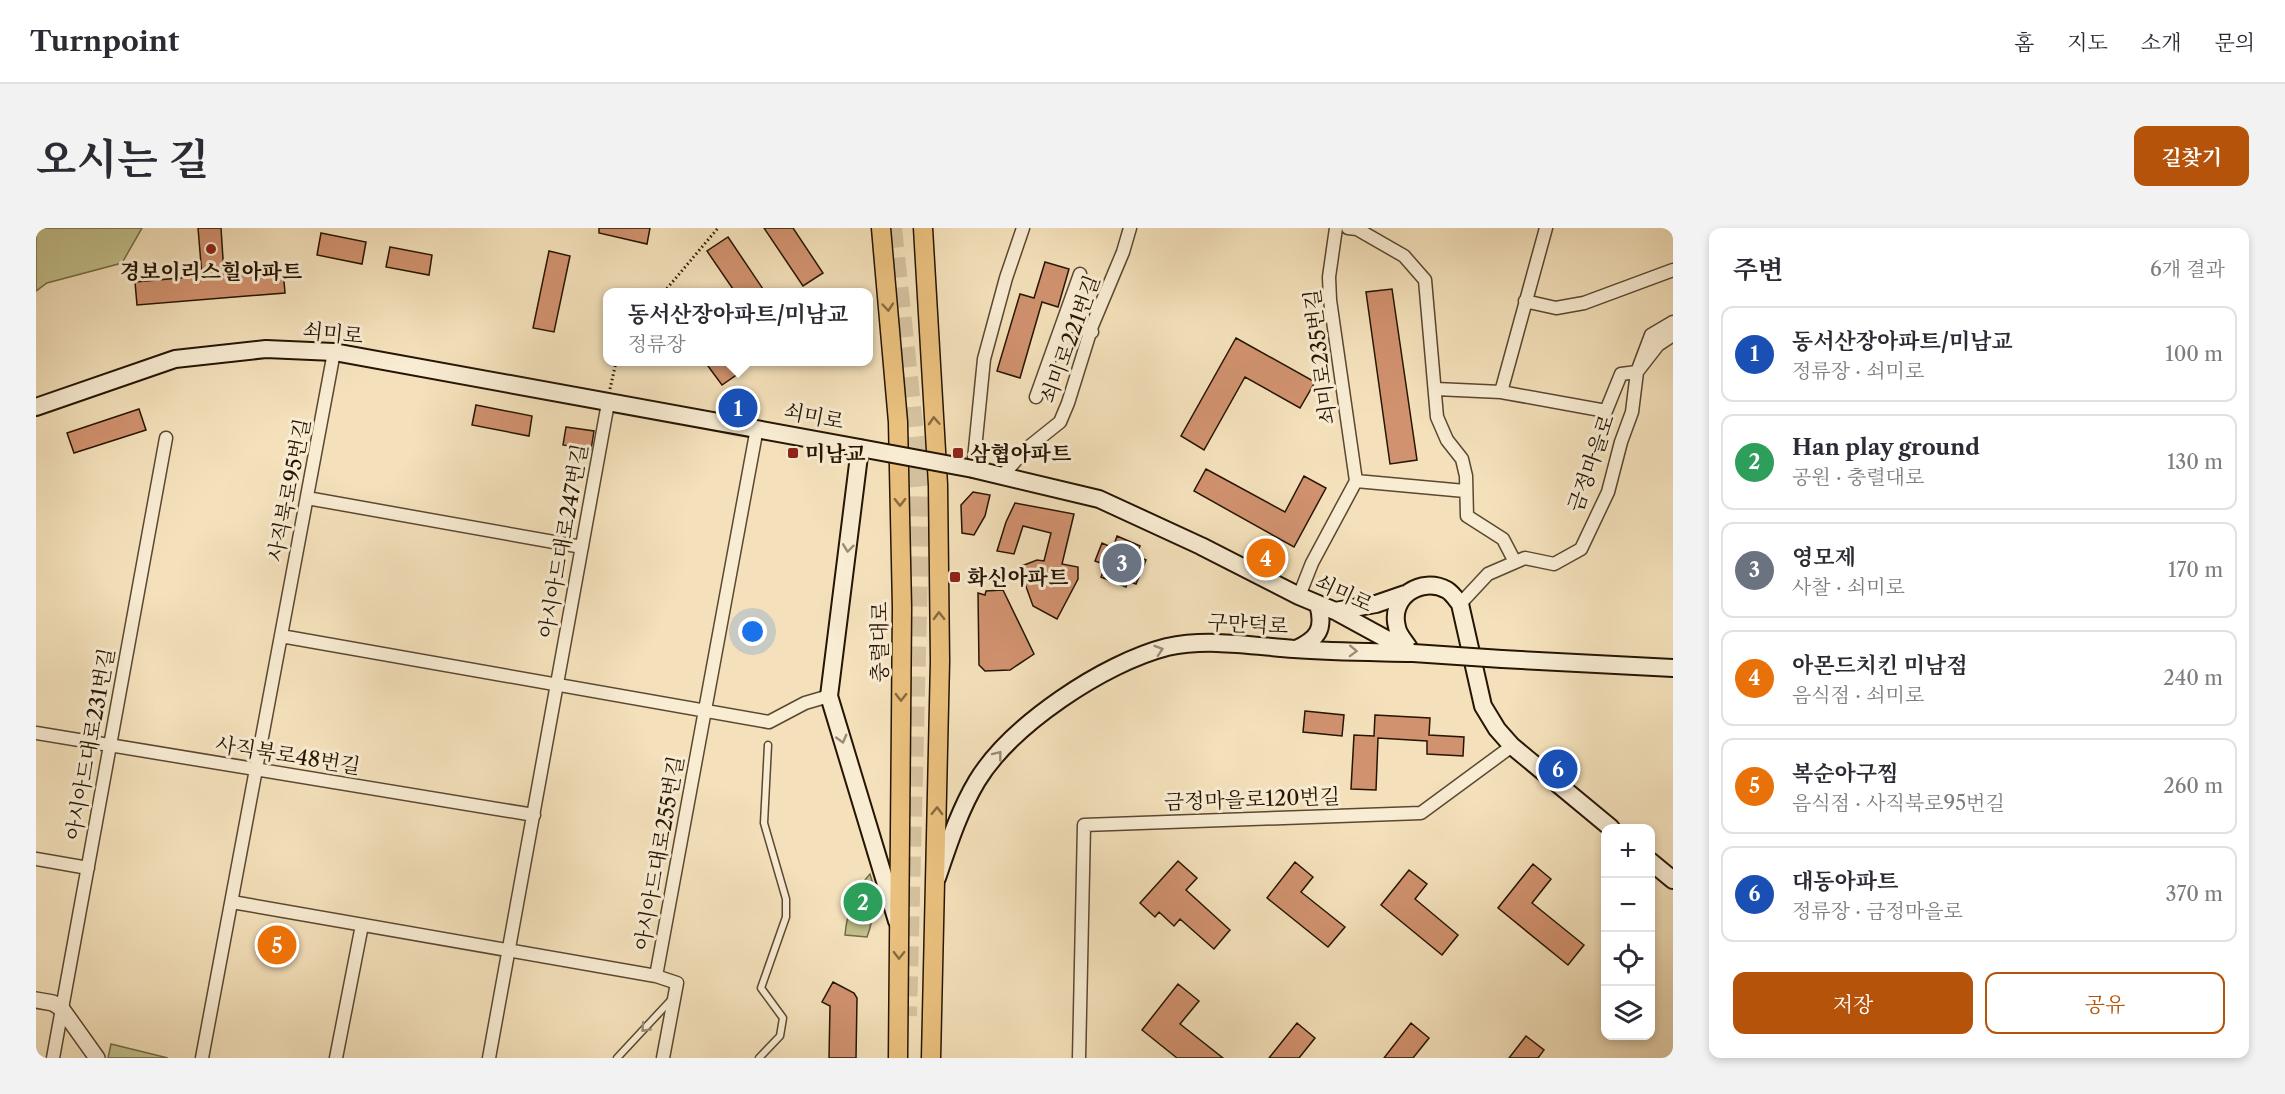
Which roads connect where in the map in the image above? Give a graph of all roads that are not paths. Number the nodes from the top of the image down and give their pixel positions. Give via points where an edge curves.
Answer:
1 (881, 228) edge
2 (923, 228) edge
3 (1023, 228) edge
4 (1130, 228) edge
5 (1335, 228) edge
6 (1348, 228) edge
7 (1546, 228) edge
8 (1673, 270) edge
9 (1080, 274) dead end
10 (1525, 301) junction
11 (1673, 322) edge
12 (1063, 323) junction
13 (1091, 332) junction
14 (1673, 335) edge
15 (334, 352) junction
16 (1637, 372) junction
17 (1436, 388) junction
18 (1501, 392) junction
19 (1036, 397) dead end
20 (608, 403) junction
21 (36, 407) edge
22 (757, 428) junction
23 (166, 438) dead end
24 (860, 448) junction
25 (973, 469) junction
26 (1002, 476) junction
27 (1356, 481) junction
28 (1465, 491) junction
29 (307, 498) junction
30 (582, 547) junction
31 (1515, 562) junction
32 (1405, 594) junction
33 (1299, 596) junction
34 (1318, 604) junction
35 (1460, 604) junction
36 (1335, 611) junction
37 (281, 636) junction
38 (1295, 649) junction
39 (1413, 653) junction
40 (1673, 668) edge
41 (557, 686) junction
42 (829, 696) junction
43 (705, 711) junction
44 (36, 733) edge
45 (110, 745) junction
46 (768, 745) dead end
47 (1512, 746) junction
48 (256, 770) junction
49 (534, 815) junction
50 (1606, 824) edge
51 (36, 859) edge
52 (1655, 865) edge
53 (88, 868) junction
54 (1673, 880) edge
55 (936, 882) junction
56 (232, 902) junction
57 (362, 925) junction
58 (899, 931) junction
59 (509, 950) junction
60 (656, 976) junction
61 (674, 997) junction
62 (36, 1000) edge
63 (62, 1009) junction
64 (665, 1057) edge
65 (53, 1058) edge
66 (98, 1058) edge
67 (202, 1058) edge
68 (336, 1058) edge
69 (489, 1058) edge
70 (617, 1058) edge
71 (759, 1058) edge
72 (898, 1058) edge
73 (931, 1058) edge
74 (1079, 1058) edge

1 -> 58 main road, 충렬대로 via 898,422 902,608
55 -> 2 main road via 938,485
3 - 25 street via 984,360
4 - 13 street, 쇠미로221번길
5 - 27 street, 쇠미로235번길 via 1330,300
6 - 17 street via 1357,229 1404,256 1425,280
7 - 10 street
8 - 10 street via 1584,303 1556,308
9 - 12 street
10 - 18 street
11 - 16 street, 금정마을로 via 1651,335
12 - 13 street
12 - 19 street
13 - 26 street, 쇠미로221번길 via 1060,422 1025,450
14 - 16 street via 1658,345
15 - 20 main road, 쇠미로
15 - 21 main road, 쇠미로 via 266,350 175,359
15 - 29 street, 사직북로95번길
16 - 18 street via 1621,374 1606,411
16 - 31 street, 금정마을로 via 1632,412 1608,492 1581,549 1554,564 1525,558
17 - 18 street
17 - 28 street via 1437,417 1447,440 1462,459
20 - 22 main road, 쇠미로
20 - 30 street, 아시아드대로247번길
22 - 24 main road, 쇠미로
22 - 43 street, 아시아드대로255번길
23 - 45 street, 아시아드대로231번길
24 - 25 main road, 쇠미로, bridge
24 -> 42 main road
25 - 26 main road, 쇠미로
26 - 33 main road, 쇠미로 via 1099,499
27 - 28 street
27 - 33 street via 1312,563
28 - 31 street via 1467,516 1503,539
29 - 30 street
29 - 37 street, 사직북로95번길
30 - 41 street, 아시아드대로247번길
31 - 35 street, 금정마을로 via 1488,574
32 - 35 main road via 1418,586 1434,585 1449,591
32 - 36 main road
32 - 39 main road via 1395,619 1397,630
33 - 34 main road, 쇠미로
34 - 36 main road, 쇠미로
34 - 38 main road via 1322,619 1319,630 1311,642
35 - 47 main road via 1484,706
36 - 39 main road, 쇠미로
37 - 41 street
37 - 48 street, 사직북로95번길
38 -> 39 main road, 구만덕로
55 -> 38 main road, 구만덕로 via 954,829 977,781 1005,745 1054,702 1125,662 1168,647 1210,643
39 - 40 main road, 구만덕로, bridge
41 - 43 street
41 - 49 street, 아시아드대로247번길
42 - 43 street via 805,703 769,722
42 -> 58 main road
43 - 60 street, 아시아드대로255번길
44 - 45 street, 사직북로48번길
45 - 48 street, 사직북로48번길
45 - 53 street, 아시아드대로231번길
46 - 71 lane via 764,823 786,899 786,917 761,988 783,1018 780,1036
47 - 50 main road
47 - 74 street, 금정마을로120번길 via 1421,813 1084,825
48 - 49 street, 사직북로48번길
48 - 56 street, 사직북로95번길
49 - 59 street, 아시아드대로247번길
51 - 53 street
52 - 54 main road
53 - 63 street, 아시아드대로231번길
55 - 73 main road
56 - 57 street
56 - 67 street, 사직북로95번길
57 - 59 street
57 - 68 street
58 -> 72 main road, 충렬대로
59 - 60 street
59 - 69 street, 아시아드대로247번길
60 - 61 street, 아시아드대로255번길 via 677,983
61 - 64 street
61 -> 70 lane
62 - 63 street
63 - 65 street, 아시아드대로231번길
63 - 66 street

